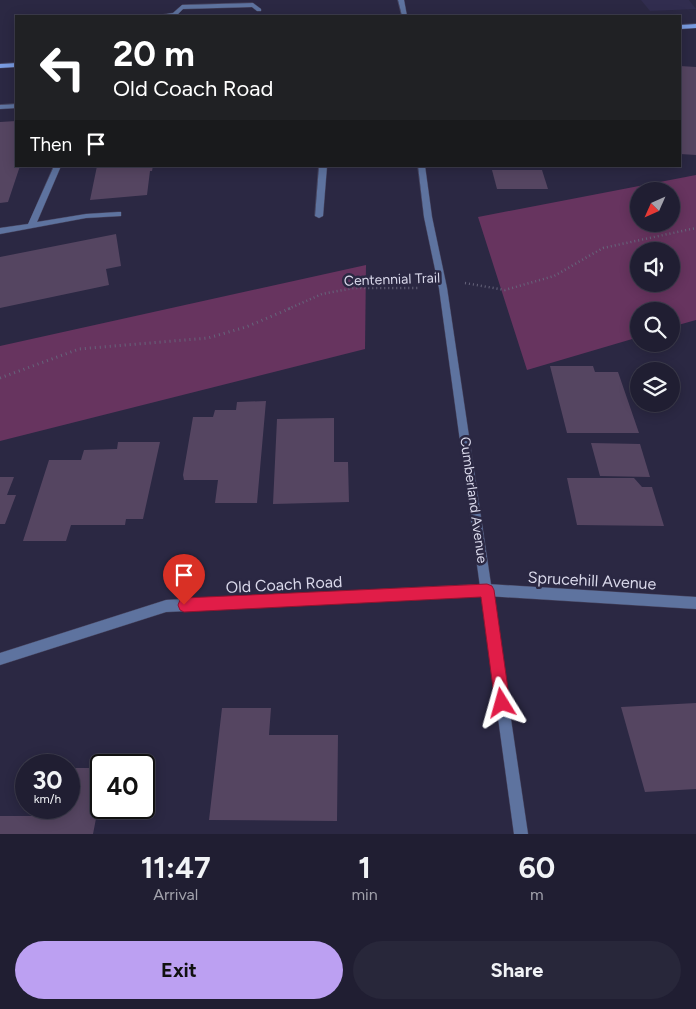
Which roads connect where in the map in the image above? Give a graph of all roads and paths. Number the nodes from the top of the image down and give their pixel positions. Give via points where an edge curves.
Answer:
1 (401, 0) edge
2 (259, 10) dead end
3 (174, 15) edge
4 (405, 15) edge
5 (696, 26) edge
6 (681, 27) edge
7 (15, 65) edge
8 (0, 66) edge
9 (15, 106) edge
10 (0, 107) edge
11 (58, 167) edge
12 (323, 167) edge
13 (421, 167) edge
14 (118, 214) dead end
15 (319, 216) dead end
16 (31, 226) junction
17 (696, 228) edge
18 (0, 231) edge
19 (443, 288) junction
20 (0, 378) edge
21 (487, 590) junction
22 (696, 603) edge
23 (0, 659) edge
24 (521, 834) edge

1 - 4 street
2 - 3 street via 253,5 182,7
5 - 6 main road
7 - 8 main road
9 - 10 street
11 - 16 street
12 - 15 street
13 - 19 street, Cumberland Avenue
14 - 16 street
16 - 18 street
17 - 19 path, Centennial Trail via 603,248 554,276 505,290 462,283
19 - 20 path, Centennial Trail via 354,288 322,294 246,327 208,338 79,349
19 - 21 street, Cumberland Avenue
21 - 22 street, Sprucehill Avenue
21 - 23 street, Old Coach Road via 166,606
21 - 24 street, Cumberland Avenue

